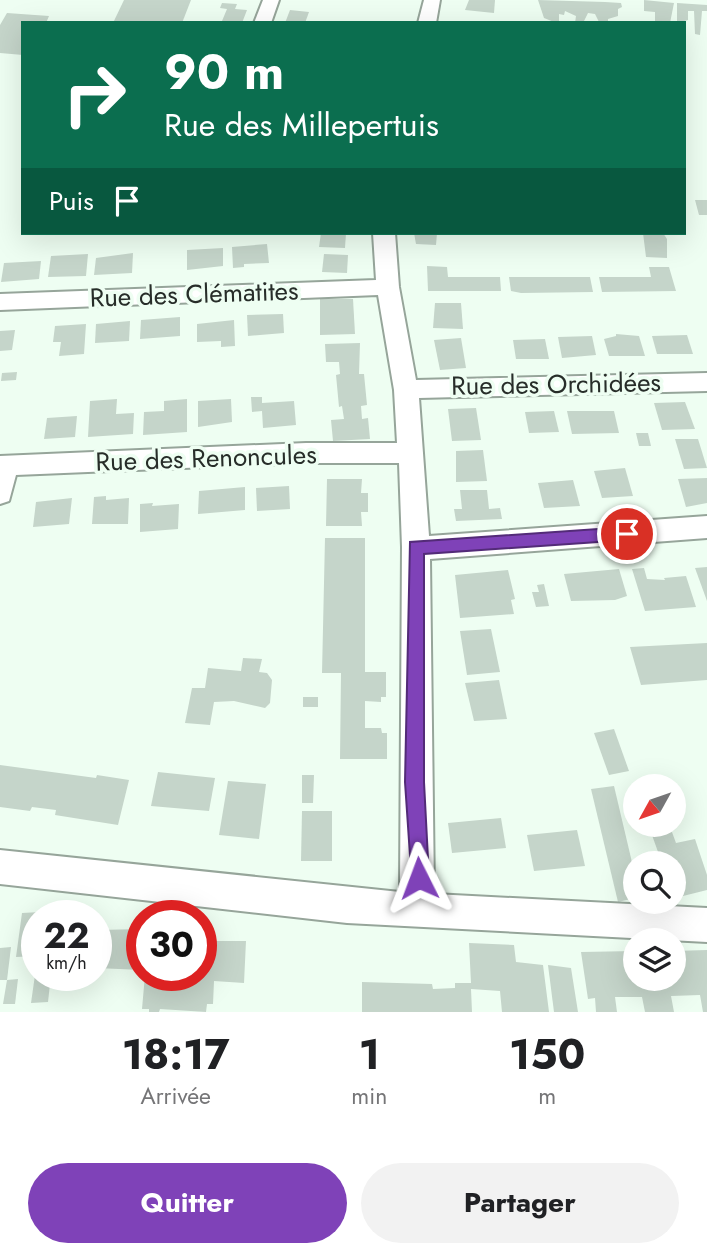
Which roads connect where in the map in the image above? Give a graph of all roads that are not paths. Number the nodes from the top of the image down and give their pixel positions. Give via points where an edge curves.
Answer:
1 (271, 0) edge
2 (432, 0) edge
3 (263, 21) edge
4 (427, 21) edge
5 (384, 235) edge
6 (388, 287) junction
7 (0, 302) edge
8 (707, 382) edge
9 (406, 390) junction
10 (411, 453) junction
11 (2, 466) edge
12 (0, 495) edge
13 (707, 527) edge
14 (416, 547) junction
15 (0, 867) edge
16 (417, 911) junction
17 (707, 925) edge

1 - 3 street
2 - 4 street
5 - 6 street
6 - 7 street, Rue des Clématites
6 - 9 street
8 - 9 street, Rue des Orchidées
9 - 10 street
10 - 11 street, Rue des Renoncules
10 - 14 street
11 - 12 street
13 - 14 street
14 - 16 street
15 - 16 street
16 - 17 street

